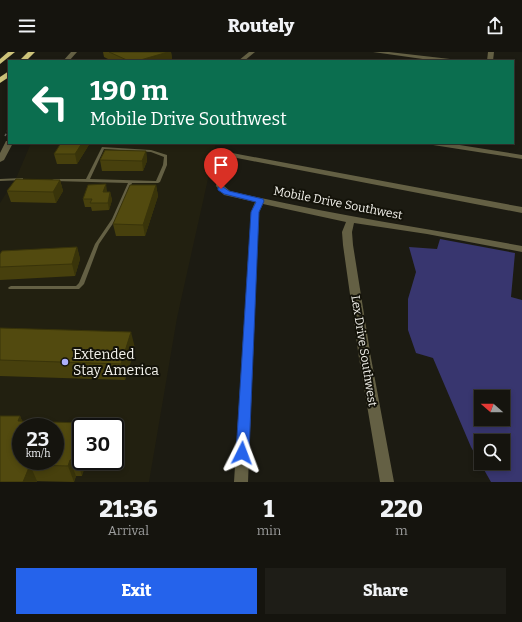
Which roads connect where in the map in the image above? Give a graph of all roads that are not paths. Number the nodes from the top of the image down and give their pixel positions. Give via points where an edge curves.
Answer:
1 (12, 52) edge
2 (32, 52) edge
3 (74, 52) edge
4 (252, 52) edge
5 (376, 52) edge
6 (23, 60) edge
7 (67, 60) edge
8 (242, 60) edge
9 (442, 60) edge
10 (0, 62) edge
11 (8, 74) edge
12 (0, 81) edge
13 (8, 144) edge
14 (447, 144) edge
15 (476, 146) edge
16 (522, 158) edge
17 (0, 160) edge
18 (24, 179) edge
19 (0, 180) edge
20 (47, 180) edge
21 (87, 181) junction
22 (130, 182) junction
23 (260, 201) junction
24 (522, 210) edge
25 (351, 220) junction
26 (522, 249) edge
27 (11, 288) dead end
28 (241, 482) edge
29 (387, 482) edge

1 - 10 highway
2 - 6 highway
3 - 7 street
4 - 8 street
5 - 9 street
11 - 12 highway
13 - 17 street
14 - 15 street
15 - 16 street
18 - 19 lane
20 - 21 lane
21 - 22 lane
21 - 22 lane via 103,148 151,151 166,156 158,182
22 - 27 lane via 114,219 97,244 77,288
23 - 24 street, Mobile Drive Southwest via 227,193 221,189 224,160 227,156 311,169
23 - 25 street, Mobile Drive Southwest
23 - 28 street via 255,212
25 - 26 street, Mobile Drive Southwest
25 - 29 street, Lex Drive Southwest via 347,232 348,245

